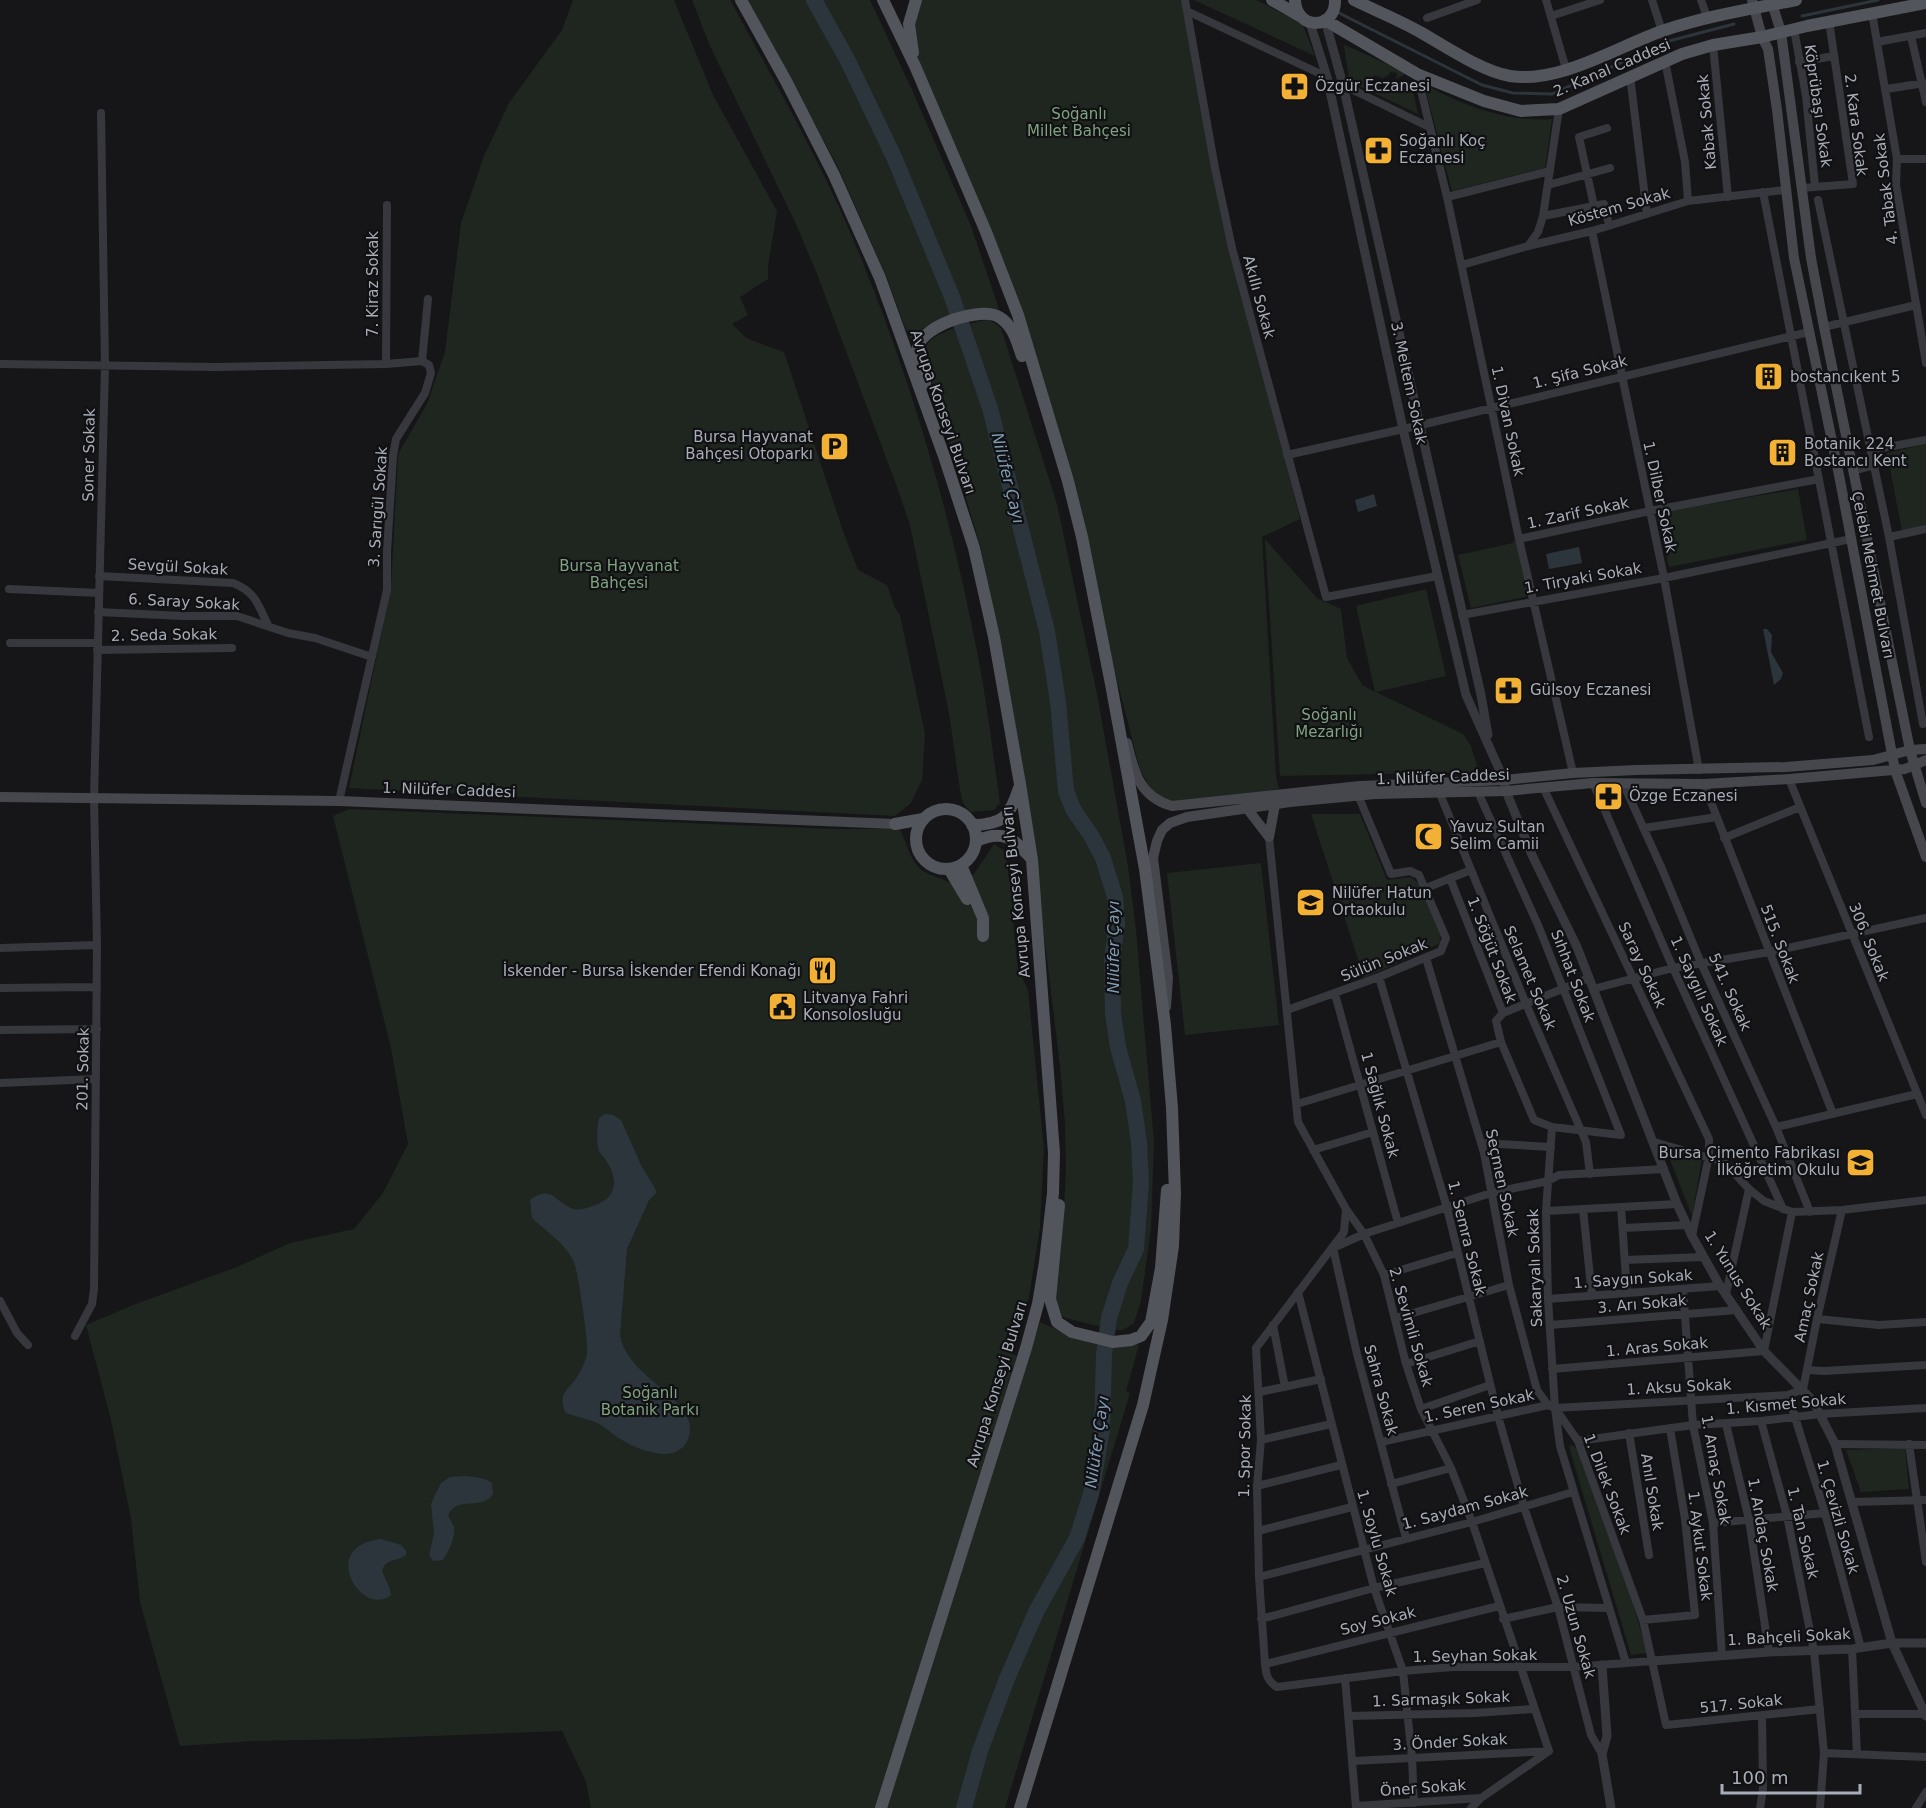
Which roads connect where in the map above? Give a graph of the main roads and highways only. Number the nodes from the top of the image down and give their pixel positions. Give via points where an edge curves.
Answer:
1 (741, 0) edge
2 (883, 0) edge
3 (916, 0) edge
4 (1272, 0) edge
5 (1295, 0) edge
6 (1335, 0) edge
7 (1796, 0) edge
8 (1359, 1) edge
9 (1772, 2) edge
10 (1926, 3) edge
11 (1753, 4) edge
12 (1303, 18) junction
13 (1325, 20) junction
14 (1787, 30) junction
15 (1762, 37) junction
16 (915, 66) junction
17 (1052, 430) junction
18 (945, 459) junction
19 (1111, 684) junction
20 (1926, 749) edge
21 (1910, 750) junction
22 (1892, 755) junction
23 (1926, 760) edge
24 (1914, 765) junction
25 (1894, 770) junction
26 (1020, 784) junction
27 (1505, 786) junction
28 (0, 797) edge
29 (1276, 799) junction
30 (1245, 802) junction
31 (1926, 803) edge
32 (923, 819) junction
33 (896, 824) junction
34 (972, 825) junction
35 (915, 838) junction
36 (976, 841) junction
37 (1926, 857) edge
38 (1032, 860) junction
39 (961, 865) junction
40 (949, 870) junction
41 (1165, 1025) junction
42 (1046, 1062) junction
43 (1172, 1108) junction
44 (881, 1808) edge
45 (1020, 1808) edge

1 - 18 main road, Avrupa Konseyi Bulvarı via 834,175 880,278
2 - 16 main road
3 - 16 main road via 909,24
4 - 12 main road
5 - 12 main road via 1297,12
6 - 13 main road via 1334,9
7 - 9 main road, 2. Kanal Caddesi
8 - 11 main road, 2. Kanal Caddesi via 1479,64 1507,76 1525,78 1566,69 1662,31
9 - 11 main road, 2. Kanal Caddesi
9 - 14 main road, Çelebi Mehmet Bulvarı
10 - 14 main road, 2. Kanal Caddesi
11 - 15 main road, Çelebi Mehmet Bulvarı
12 - 13 main road via 1316,23
13 - 15 main road, 2. Kanal Caddesi via 1417,74 1521,111 1559,109 1682,54
14 - 15 main road, 2. Kanal Caddesi
14 - 21 main road, Çelebi Mehmet Bulvarı via 1810,258
15 - 22 main road, Çelebi Mehmet Bulvarı via 1768,49 1777,110 1794,258
16 - 17 main road via 1018,315
17 - 18 main road via 1013,331 1001,317 973,313 932,328 919,343 921,366
17 - 19 main road via 1082,537
18 - 26 main road, Avrupa Konseyi Bulvarı via 974,548
19 - 30 main road, 1. Nilüfer Caddesi via 1131,759 1146,793 1172,806
19 - 41 main road via 1145,869
20 - 21 main road
21 - 22 main road, 1. Nilüfer Caddesi
21 - 24 main road, Çelebi Mehmet Bulvarı
22 - 25 main road, Çelebi Mehmet Bulvarı
22 - 27 main road, 1. Nilüfer Caddesi via 1786,767 1573,773
23 - 24 main road, 1. Nilüfer Caddesi
24 - 25 main road, 1. Nilüfer Caddesi
24 - 31 main road
25 - 27 main road, 1. Nilüfer Caddesi via 1704,784
25 - 37 main road
26 - 34 main road via 1004,818
26 - 38 main road, Avrupa Konseyi Bulvarı
27 - 29 main road, 1. Nilüfer Caddesi via 1478,792
27 - 29 main road, 1. Nilüfer Caddesi via 1360,786
28 - 33 main road, 1. Nilüfer Caddesi via 339,801
29 - 30 main road, 1. Nilüfer Caddesi
29 - 30 main road via 1269,837
30 - 41 main road, 1. Nilüfer Caddesi via 1170,823 1157,841 1154,872 1168,978
32 - 33 main road
32 - 34 main road via 930,813 949,809
32 - 35 main road
33 - 35 main road
34 - 36 main road
35 - 40 main road via 926,863
36 - 38 main road via 1001,835 1010,837
36 - 39 main road via 972,855
38 - 42 main road, Avrupa Konseyi Bulvarı
39 - 40 main road
39 - 40 main road via 983,918 983,936 967,897
41 - 43 main road
42 - 43 main road via 1060,1126 1062,1174 1050,1299 1057,1322 1072,1332 1113,1342 1131,1340 1141,1336 1151,1322 1161,1268
42 - 44 main road, Avrupa Konseyi Bulvarı via 1054,1153 1053,1193 1038,1304
43 - 45 main road via 1173,1246 1162,1320 1143,1405

